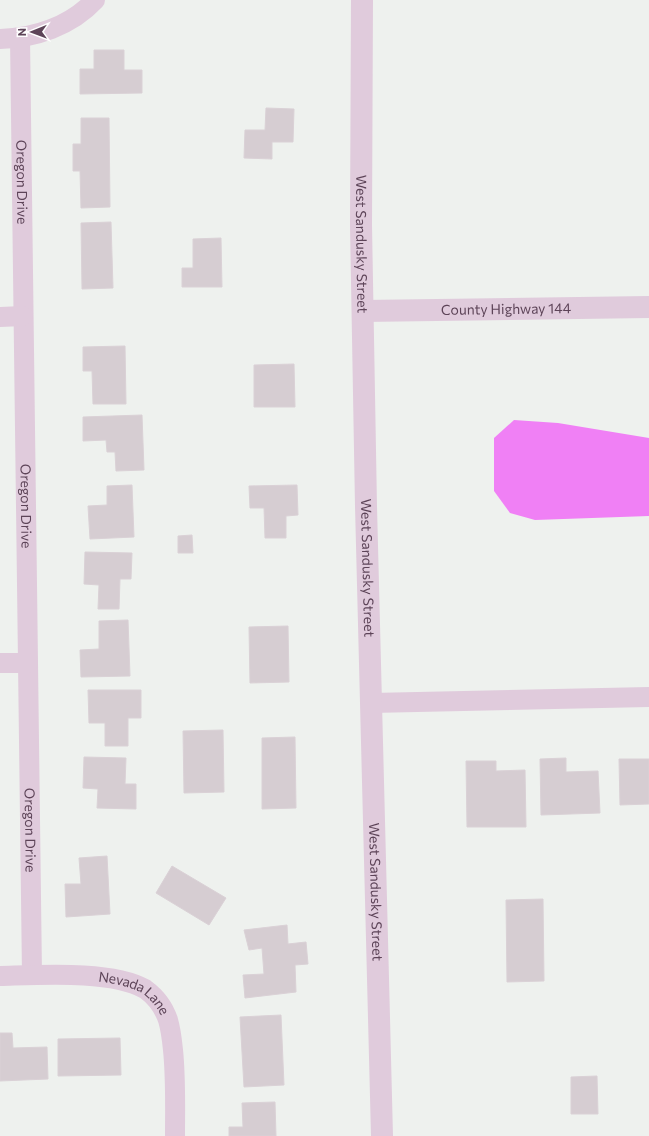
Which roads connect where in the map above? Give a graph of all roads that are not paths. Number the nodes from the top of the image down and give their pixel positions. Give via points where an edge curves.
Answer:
1 (95, 0) edge
2 (362, 0) edge
3 (20, 37) junction
4 (0, 39) edge
5 (649, 308) edge
6 (363, 311) junction
7 (23, 316) junction
8 (0, 317) edge
9 (0, 663) edge
10 (28, 663) junction
11 (649, 697) edge
12 (371, 703) junction
13 (32, 975) junction
14 (0, 976) edge
15 (175, 1136) edge
16 (382, 1136) edge

1 - 3 street via 64,24 34,35
2 - 6 street, West Sandusky Street
3 - 4 street
3 - 7 street, Oregon Drive
5 - 6 street, County Highway 144
6 - 12 street, West Sandusky Street
7 - 8 street
7 - 10 street, Oregon Drive
9 - 10 street
10 - 13 street, Oregon Drive
11 - 12 street
12 - 16 street, West Sandusky Street
13 - 14 street, Nevada Lane
13 - 15 street, Nevada Lane via 122,980 145,990 163,1007 171,1032 174,1064

